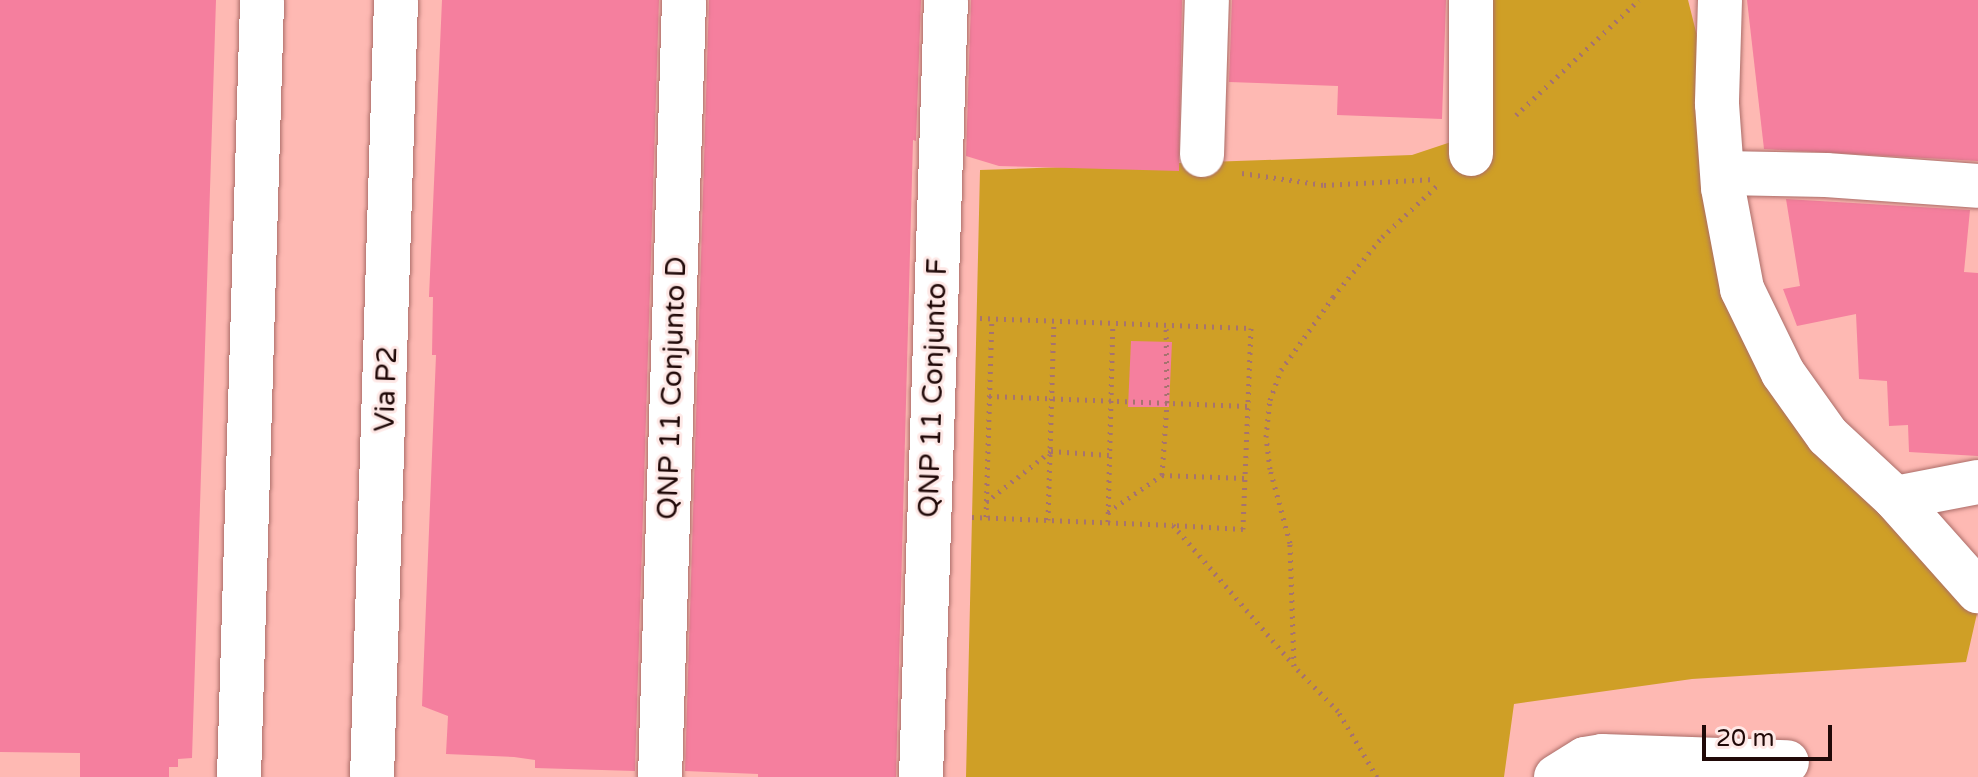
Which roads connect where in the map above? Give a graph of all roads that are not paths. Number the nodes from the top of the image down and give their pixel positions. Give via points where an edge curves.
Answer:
1 (262, 0) edge
2 (396, 0) edge
3 (684, 0) edge
4 (946, 0) edge
5 (1207, 0) edge
6 (1471, 0) edge
7 (1720, 0) edge
8 (1471, 154) road end
9 (1202, 155) road end
10 (1723, 173) junction
11 (1978, 186) edge
12 (1978, 482) edge
13 (1895, 498) junction
14 (1978, 591) edge
15 (1787, 762) dead end
16 (239, 777) edge
17 (372, 777) edge
18 (660, 777) edge
19 (921, 777) edge
20 (1556, 777) edge

1 - 16 street
2 - 17 street, Via P2
3 - 18 street, QNP 11 Conjunto D
4 - 19 street, QNP 11 Conjunto F
5 - 9 street
6 - 8 street
7 - 10 street via 1717,104
10 - 11 street
10 - 13 street via 1742,289 1783,373 1828,436
12 - 13 street
13 - 14 street
15 - 20 street via 1602,756 1585,759

